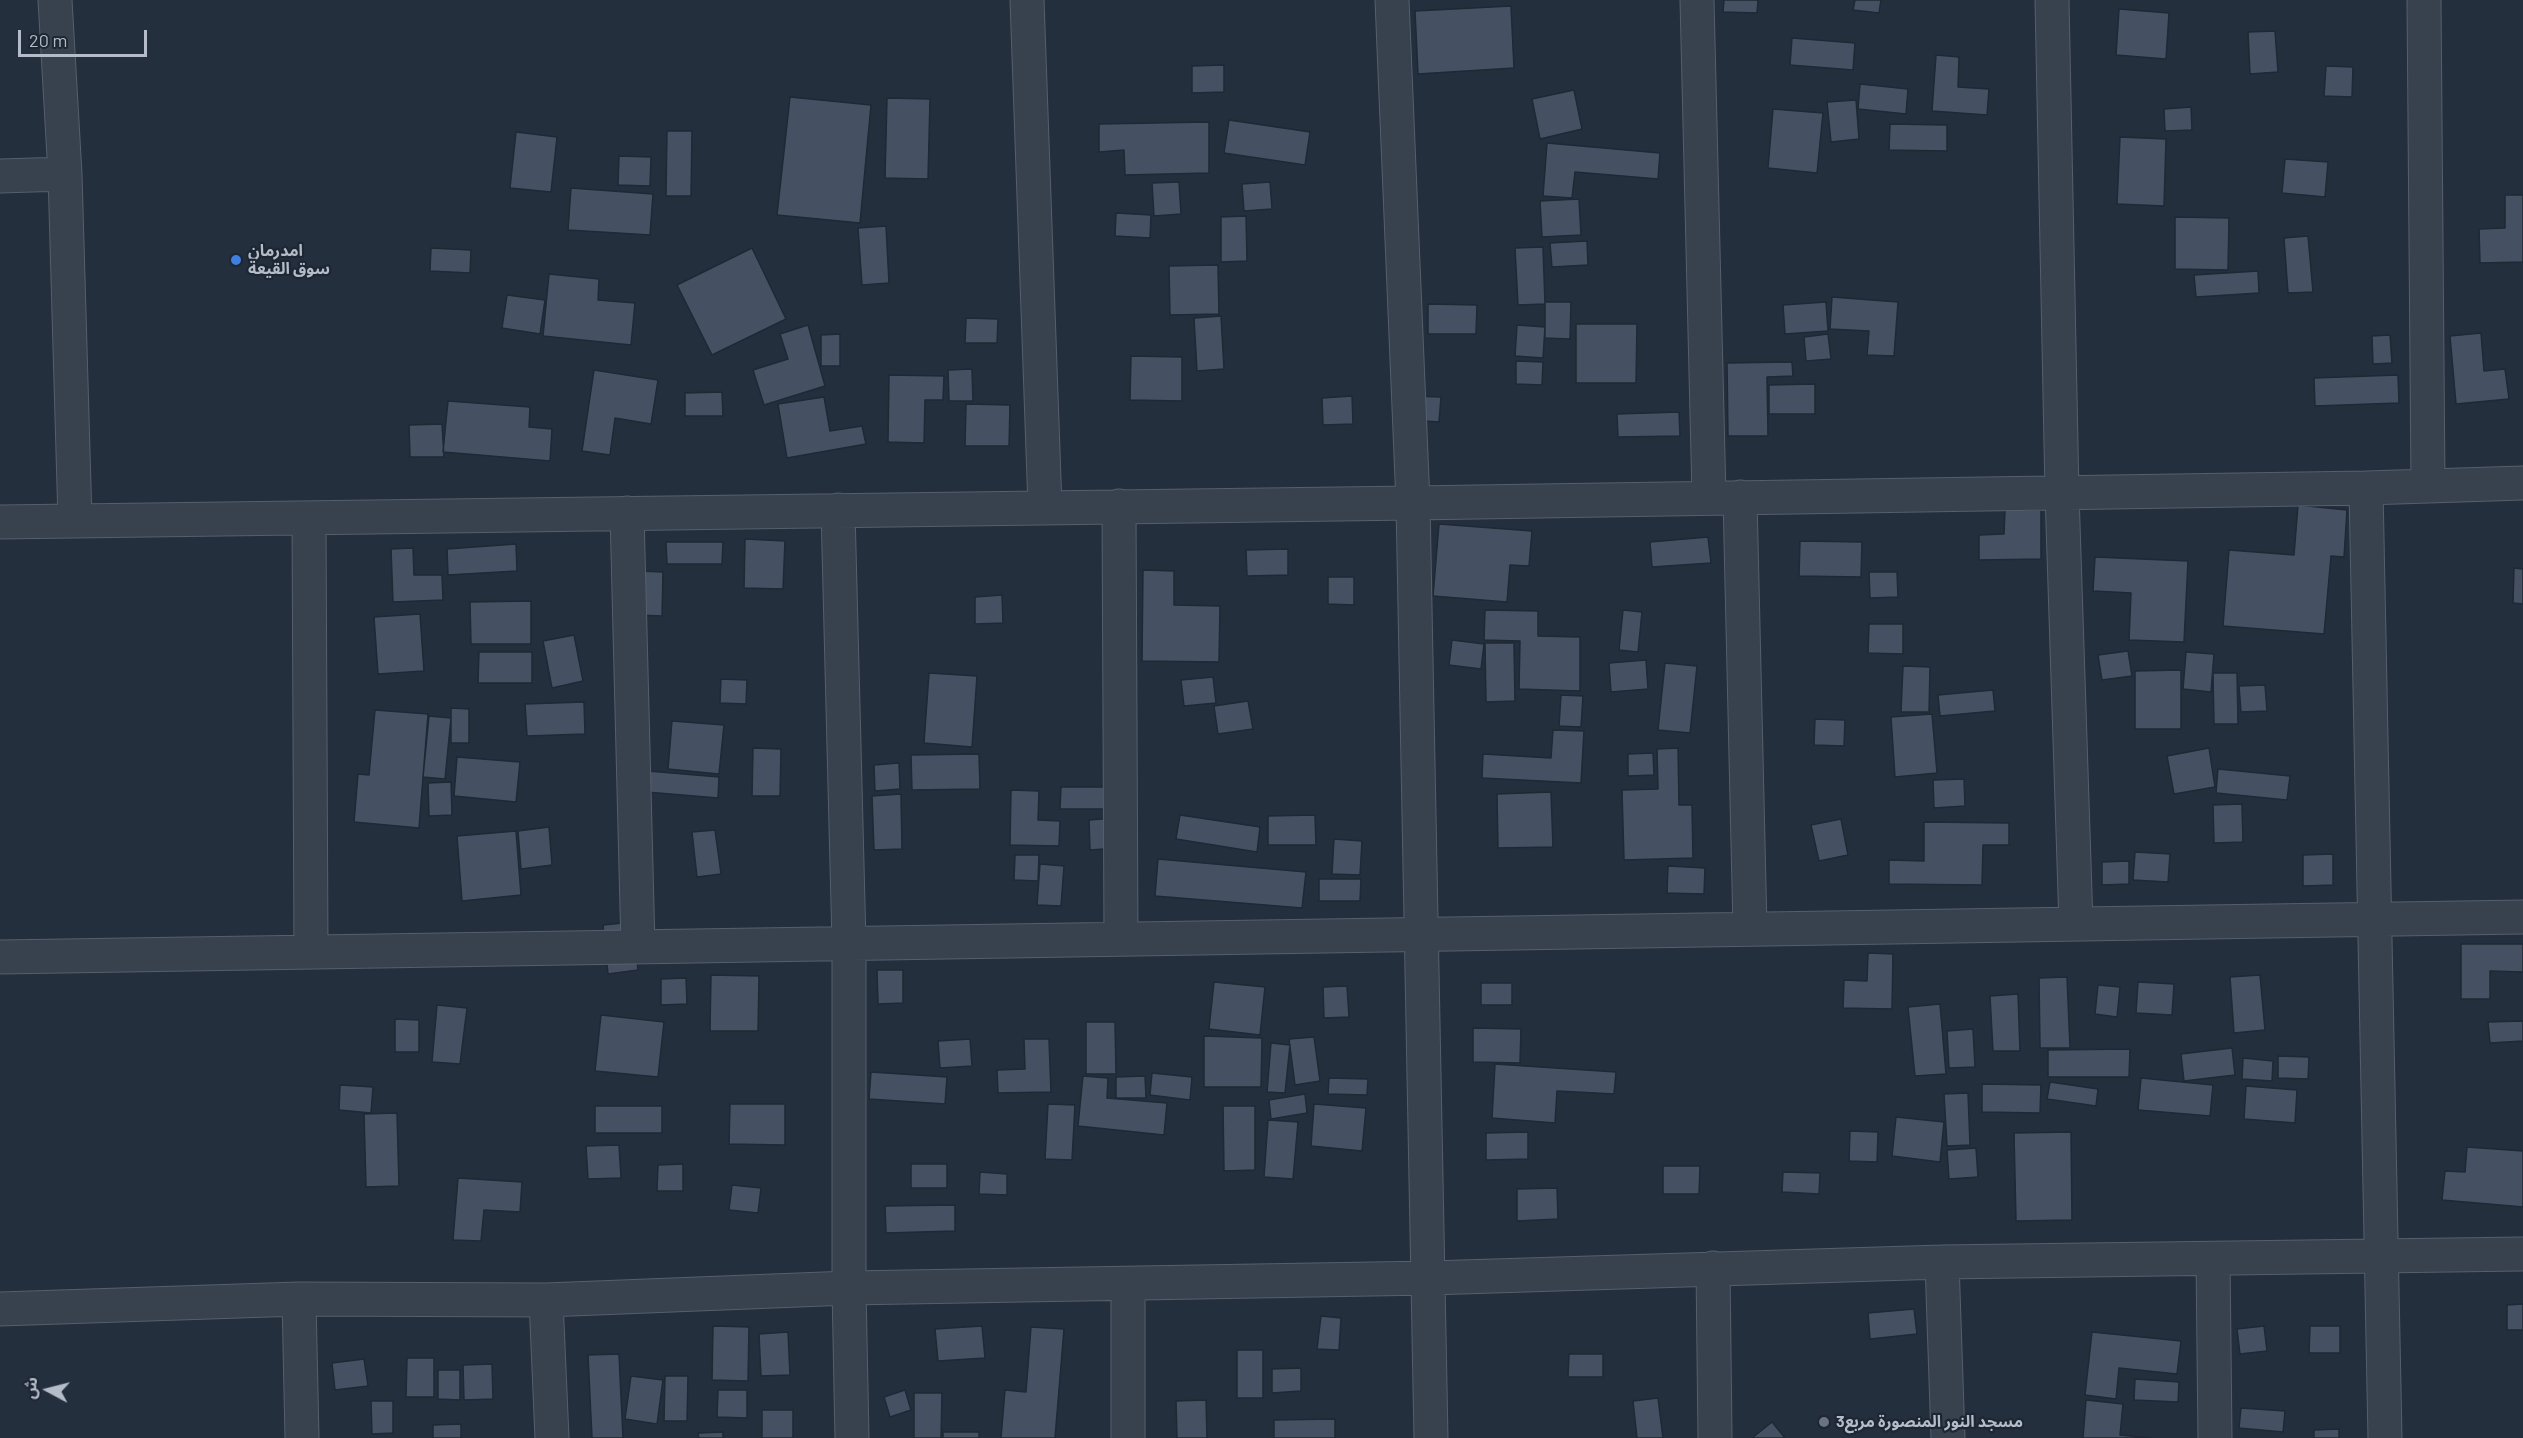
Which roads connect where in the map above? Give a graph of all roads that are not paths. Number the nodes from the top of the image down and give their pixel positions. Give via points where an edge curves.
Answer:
1 (55, 0) edge
2 (1027, 0) edge
3 (1392, 0) edge
4 (1697, 0) edge
5 (2052, 0) edge
6 (2424, 0) edge
7 (65, 174) junction
8 (0, 176) edge
9 (2523, 483) edge
10 (2428, 484) junction
11 (2366, 488) junction
12 (2062, 493) junction
13 (1724, 497) junction
14 (1413, 503) junction
15 (1119, 506) junction
16 (1045, 507) junction
17 (837, 510) junction
18 (627, 513) junction
19 (309, 518) junction
20 (75, 521) junction
21 (0, 522) edge
22 (2523, 917) edge
23 (2375, 920) junction
24 (2076, 924) junction
25 (1750, 929) junction
26 (1423, 934) junction
27 (1120, 939) junction
28 (849, 943) junction
29 (638, 946) junction
30 (311, 951) junction
31 (0, 957) edge
32 (2523, 1254) edge
33 (2381, 1256) junction
34 (2213, 1259) junction
35 (1942, 1263) junction
36 (1713, 1268) junction
37 (1430, 1278) junction
38 (1128, 1285) junction
39 (849, 1288) junction
40 (299, 1299) junction
41 (546, 1300) junction
42 (0, 1309) edge
43 (302, 1438) edge
44 (552, 1438) edge
45 (852, 1438) edge
46 (1128, 1438) edge
47 (1431, 1438) edge
48 (1715, 1438) edge
49 (1948, 1438) edge
50 (2215, 1438) edge
51 (2385, 1438) edge

1 - 7 street
2 - 16 street
3 - 14 street
4 - 13 street
5 - 12 street
6 - 10 street
7 - 8 street
7 - 20 street
9 - 10 street
10 - 11 street
11 - 12 street
11 - 23 street
12 - 13 street
12 - 24 street
13 - 14 street
13 - 25 street
14 - 15 street
14 - 26 street
15 - 16 street
15 - 27 street
16 - 17 street
17 - 18 street
17 - 28 street
18 - 19 street
18 - 29 street
19 - 20 street
19 - 30 street
20 - 21 street
22 - 23 street
23 - 24 street
23 - 33 street
24 - 25 street
25 - 26 street
26 - 27 street
26 - 37 street
27 - 28 street
28 - 29 street
28 - 39 street
29 - 30 street
30 - 31 street
32 - 33 street
33 - 34 street
33 - 51 street
34 - 35 street
34 - 50 street
35 - 36 street
35 - 49 street
36 - 37 street
36 - 48 street
37 - 38 street
37 - 47 street
38 - 39 street
38 - 46 street
39 - 41 street
39 - 45 street
40 - 41 street
40 - 42 street
40 - 43 street
41 - 44 street

